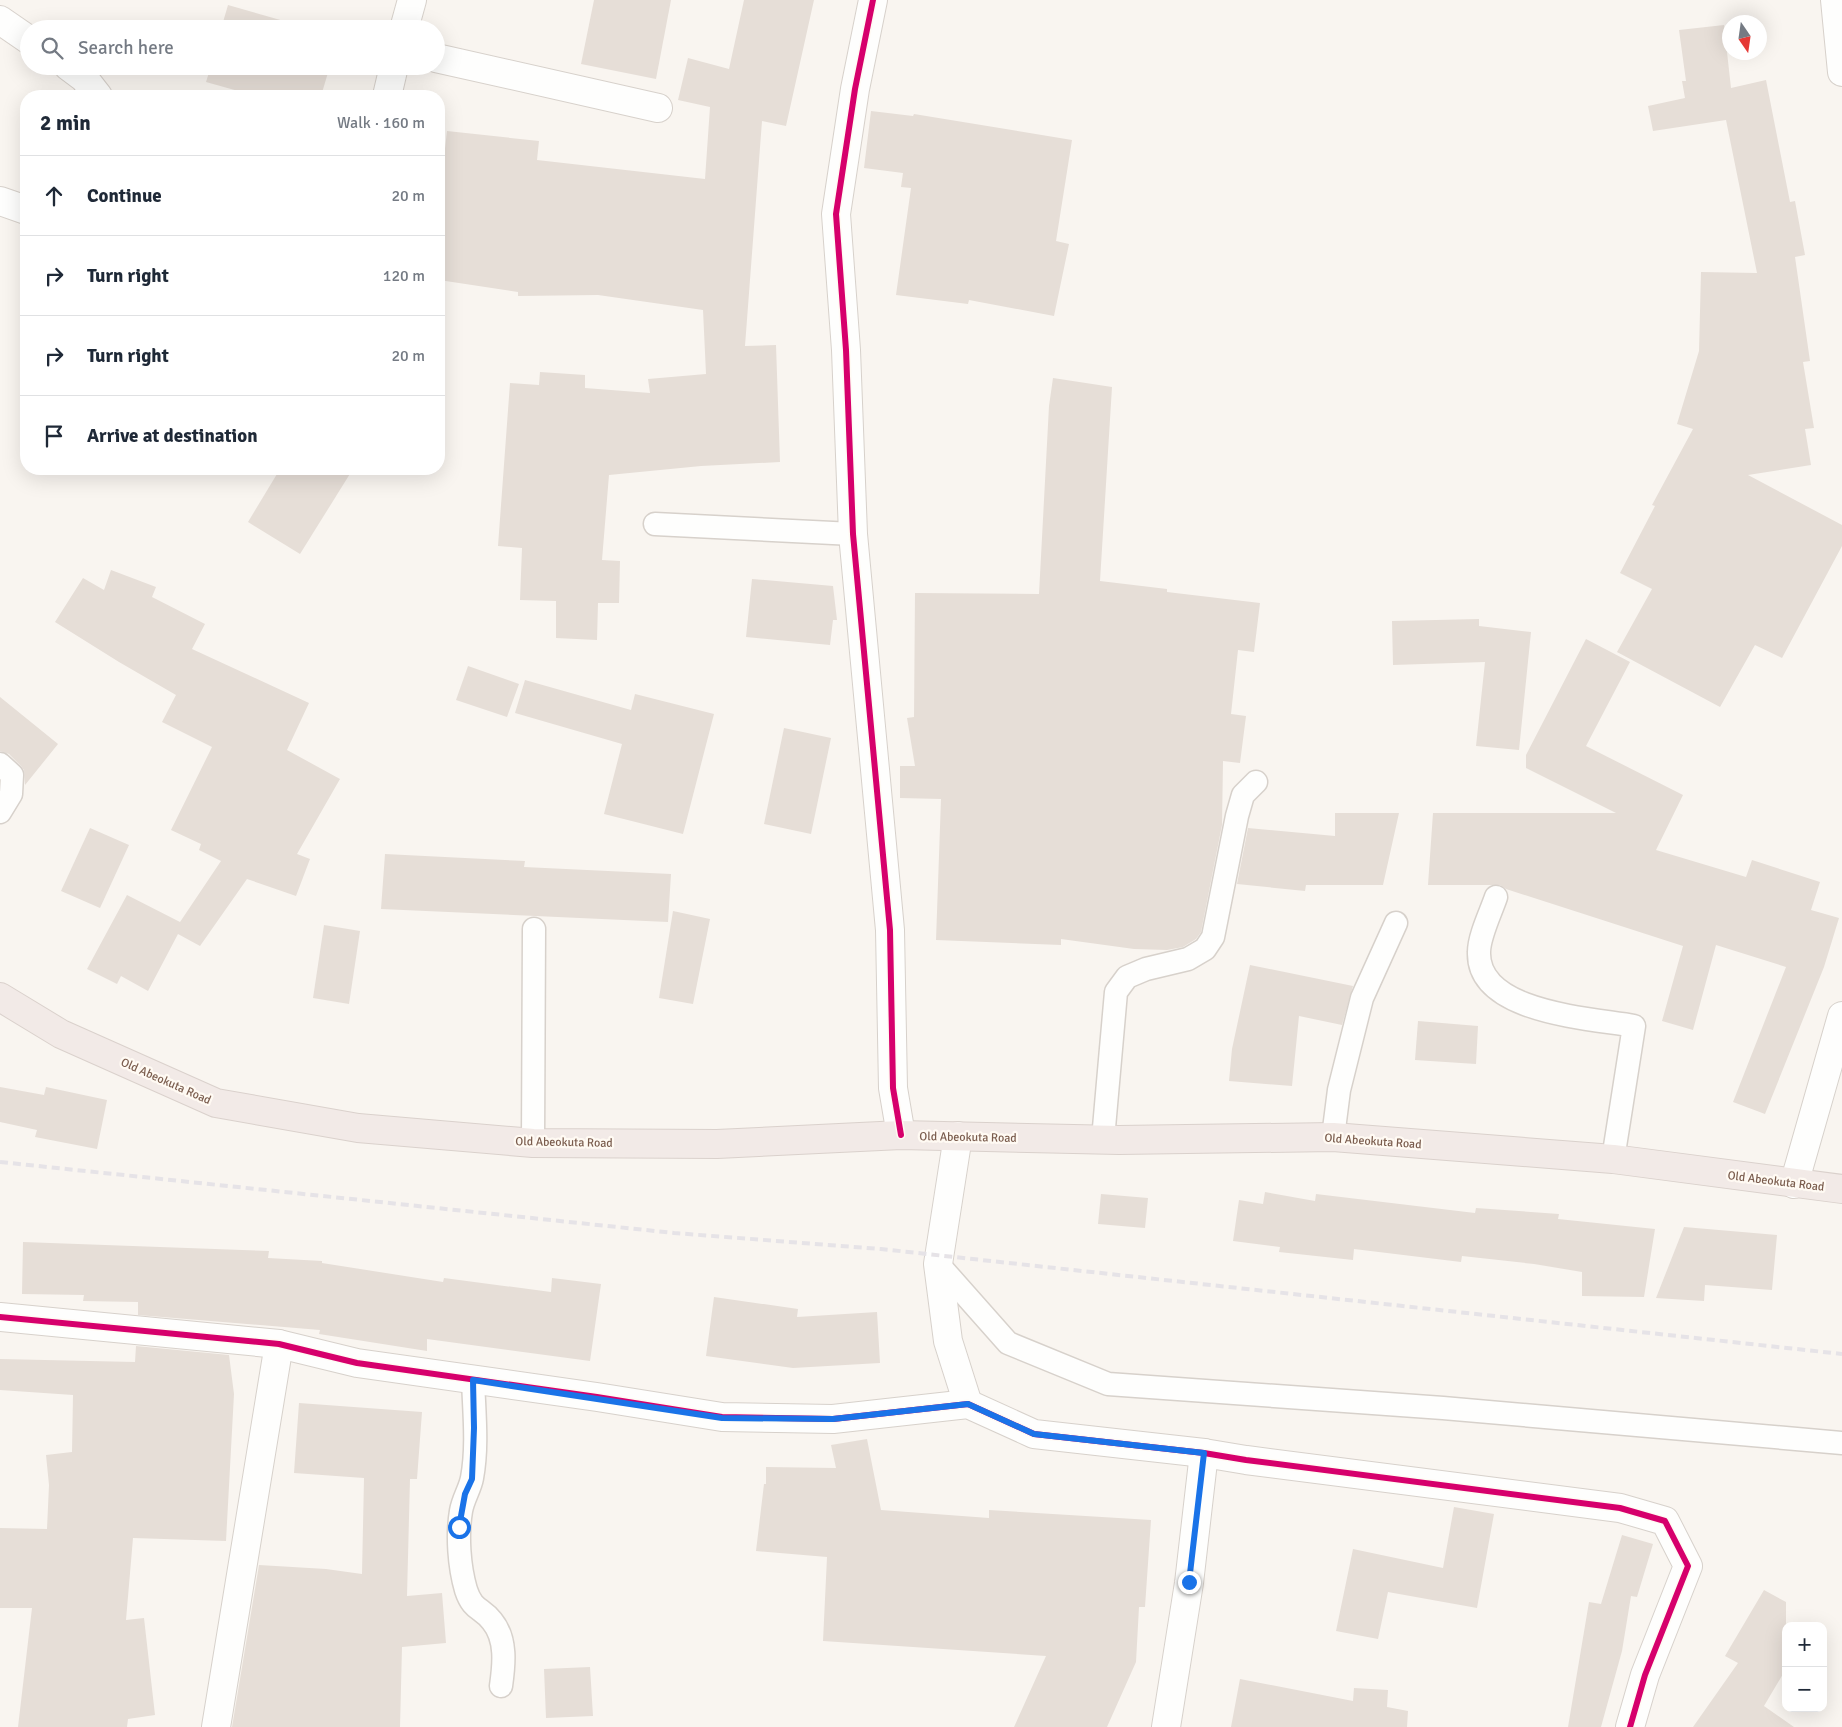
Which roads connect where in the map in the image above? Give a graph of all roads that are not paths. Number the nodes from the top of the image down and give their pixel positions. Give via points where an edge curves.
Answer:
1 (412, 0) edge
2 (872, 0) edge
3 (1835, 0) edge
4 (0, 20) edge
5 (406, 20) edge
6 (20, 34) edge
7 (445, 60) edge
8 (1842, 72) edge
9 (80, 75) edge
10 (392, 75) edge
11 (93, 90) edge
12 (388, 90) edge
13 (658, 108) dead end
14 (0, 201) edge
15 (20, 208) edge
16 (655, 524) dead end
17 (853, 534) junction
18 (0, 764) edge
19 (1256, 782) dead end
20 (0, 812) edge
21 (1496, 897) dead end
22 (1396, 923) dead end
23 (534, 928) dead end
24 (0, 997) edge
25 (1842, 1016) edge
26 (902, 1135) junction
27 (958, 1136) junction
28 (1333, 1137) junction
29 (1103, 1139) junction
30 (533, 1143) junction
31 (1613, 1159) junction
32 (1794, 1184) junction
33 (1842, 1189) edge
34 (938, 1264) junction
35 (0, 1317) edge
36 (279, 1344) junction
37 (473, 1380) junction
38 (968, 1404) junction
39 (1842, 1443) edge
40 (1204, 1453) junction
41 (501, 1686) dead end
42 (216, 1727) edge
43 (1166, 1727) edge
44 (1630, 1727) edge

1 - 5 street
2 - 17 street via 836,214 846,350
3 - 8 street
4 - 6 street
7 - 13 street
9 - 11 street
10 - 12 street
14 - 15 street
16 - 17 lane
17 - 26 street via 890,921 893,1088
18 - 20 lane via 12,775 11,794
19 - 29 lane via 1243,795 1213,937 1205,949 1188,959 1127,977 1116,992
21 - 31 lane via 1479,951 1481,970 1494,988 1508,998 1536,1008 1634,1026
22 - 28 lane via 1362,998 1339,1090
23 - 30 lane
24 - 30 highway, Old Abeokuta Road via 61,1034 216,1103 358,1128
25 - 32 street
26 - 27 highway, Old Abeokuta Road
26 - 30 highway, Old Abeokuta Road via 717,1144
27 - 29 highway, Old Abeokuta Road
27 - 34 street
28 - 29 highway, Old Abeokuta Road
28 - 31 highway, Old Abeokuta Road
31 - 32 highway, Old Abeokuta Road
32 - 33 highway, Old Abeokuta Road
34 - 38 street via 948,1341
34 - 39 lane via 1008,1343 1108,1384 1452,1409
35 - 36 street
36 - 37 street via 357,1363
36 - 42 street
37 - 38 street via 722,1418 833,1419
37 - 41 lane via 472,1479 465,1494 459,1527 463,1572 470,1600 492,1621 500,1636 504,1661
38 - 40 street via 1034,1434
40 - 43 street via 1189,1582
40 - 44 street via 1620,1508 1665,1520 1688,1566 1645,1675

